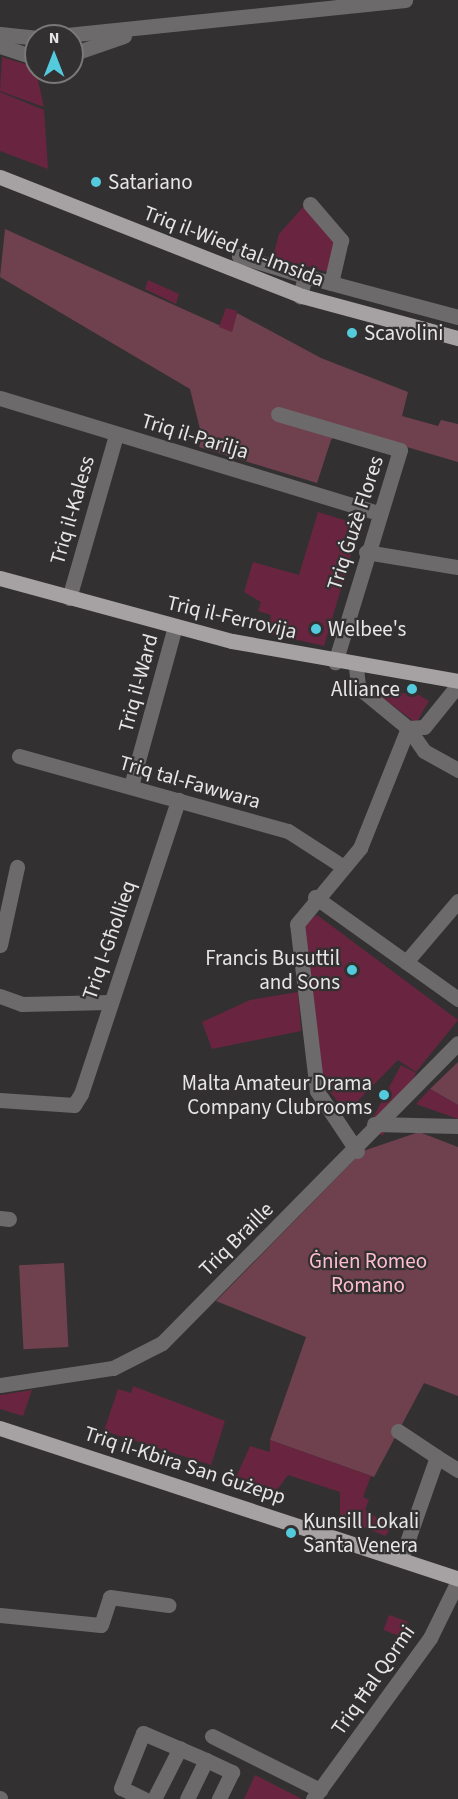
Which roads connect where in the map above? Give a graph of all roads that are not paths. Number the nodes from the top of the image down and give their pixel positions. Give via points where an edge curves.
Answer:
1 (260, 0) edge
2 (405, 0) edge
3 (262, 16) junction
4 (143, 29) junction
5 (0, 34) edge
6 (84, 34) edge
7 (24, 37) edge
8 (0, 46) edge
9 (84, 50) edge
10 (24, 54) edge
11 (0, 177) edge
12 (310, 204) dead end
13 (239, 256) dead end
14 (305, 276) junction
15 (331, 283) junction
16 (300, 296) junction
17 (458, 317) edge
18 (458, 338) edge
19 (0, 398) edge
20 (278, 414) dead end
21 (116, 435) junction
22 (378, 513) junction
23 (366, 552) junction
24 (458, 567) edge
25 (0, 578) edge
26 (69, 598) junction
27 (175, 626) junction
28 (335, 662) junction
29 (356, 667) junction
30 (458, 683) edge
31 (408, 728) junction
32 (19, 756) dead end
33 (458, 770) edge
34 (131, 786) junction
35 (178, 800) junction
36 (342, 866) junction
37 (17, 867) dead end
38 (315, 897) junction
39 (458, 901) edge
40 (0, 945) edge
41 (406, 962) junction
42 (0, 996) edge
43 (458, 999) edge
44 (109, 1002) junction
45 (458, 1043) edge
46 (0, 1100) edge
47 (374, 1124) junction
48 (458, 1126) edge
49 (357, 1150) junction
50 (0, 1385) edge
51 (0, 1428) edge
52 (398, 1431) dead end
53 (436, 1457) junction
54 (458, 1470) edge
55 (401, 1559) junction
56 (458, 1580) edge
57 (168, 1605) dead end
58 (0, 1615) edge
59 (212, 1736) dead end
60 (230, 1740) junction
61 (180, 1748) junction
62 (212, 1762) junction
63 (317, 1794) edge
64 (144, 1799) edge
65 (154, 1799) edge
66 (187, 1799) edge
67 (219, 1799) edge

1 - 3 street
2 - 3 street
3 - 4 street
4 - 6 street
4 - 9 street
5 - 7 street
8 - 10 street
11 - 16 main road, Triq il-Wied tal-Imsida
12 - 15 street via 341,240
13 - 14 street
14 - 15 street
14 - 16 street
15 - 17 street
16 - 18 main road, Triq il-Wied tal-Imsida
19 - 21 street, Triq il-Parilja
20 - 22 street, Triq Ġużè Flores via 400,450
21 - 22 street, Triq il-Parilja
21 - 26 street, Triq il-Kaless
22 - 23 street, Triq Ġużè Flores
23 - 24 street
23 - 28 street, Triq Ġużè Flores
25 - 26 main road, Triq il-Ferrovija
26 - 27 main road, Triq il-Ferrovija
27 - 28 main road, Triq il-Ferrovija
27 - 34 street, Triq il-Ward
28 - 29 main road, Triq il-Ferrovija
29 - 30 main road, Triq il-Ferrovija
29 - 31 street via 358,687
30 - 31 street via 424,727
31 - 33 street via 424,752
31 - 36 street via 360,848
32 - 34 street, Triq tal-Fawwara
34 - 35 street, Triq tal-Fawwara
35 - 36 street, Triq tal-Fawwara via 288,831
35 - 44 street, Triq l-Għollieq
36 - 38 street
37 - 40 street
38 - 41 street
38 - 49 street via 297,924 307,1032 317,1091
39 - 41 street
41 - 43 street
42 - 44 street via 22,1004
44 - 46 street, Triq l-Għollieq via 81,1094 74,1105
45 - 47 street, Triq Braille
47 - 48 street
47 - 49 street, Triq Braille
49 - 50 street, Triq Braille via 149,1357 113,1368
51 - 55 main road, Triq il-Kbira San Ġużepp
52 - 53 street
53 - 54 street
53 - 55 street
55 - 56 main road, Triq il-Kbira San Ġużepp
56 - 63 street, Triq Ħal Qormi via 430,1638
57 - 58 street via 110,1597 102,1625
59 - 60 street
60 - 62 street
60 - 63 street
61 - 62 street
61 - 64 street via 143,1733 121,1788
61 - 65 street
62 - 66 street
62 - 67 street via 232,1772

